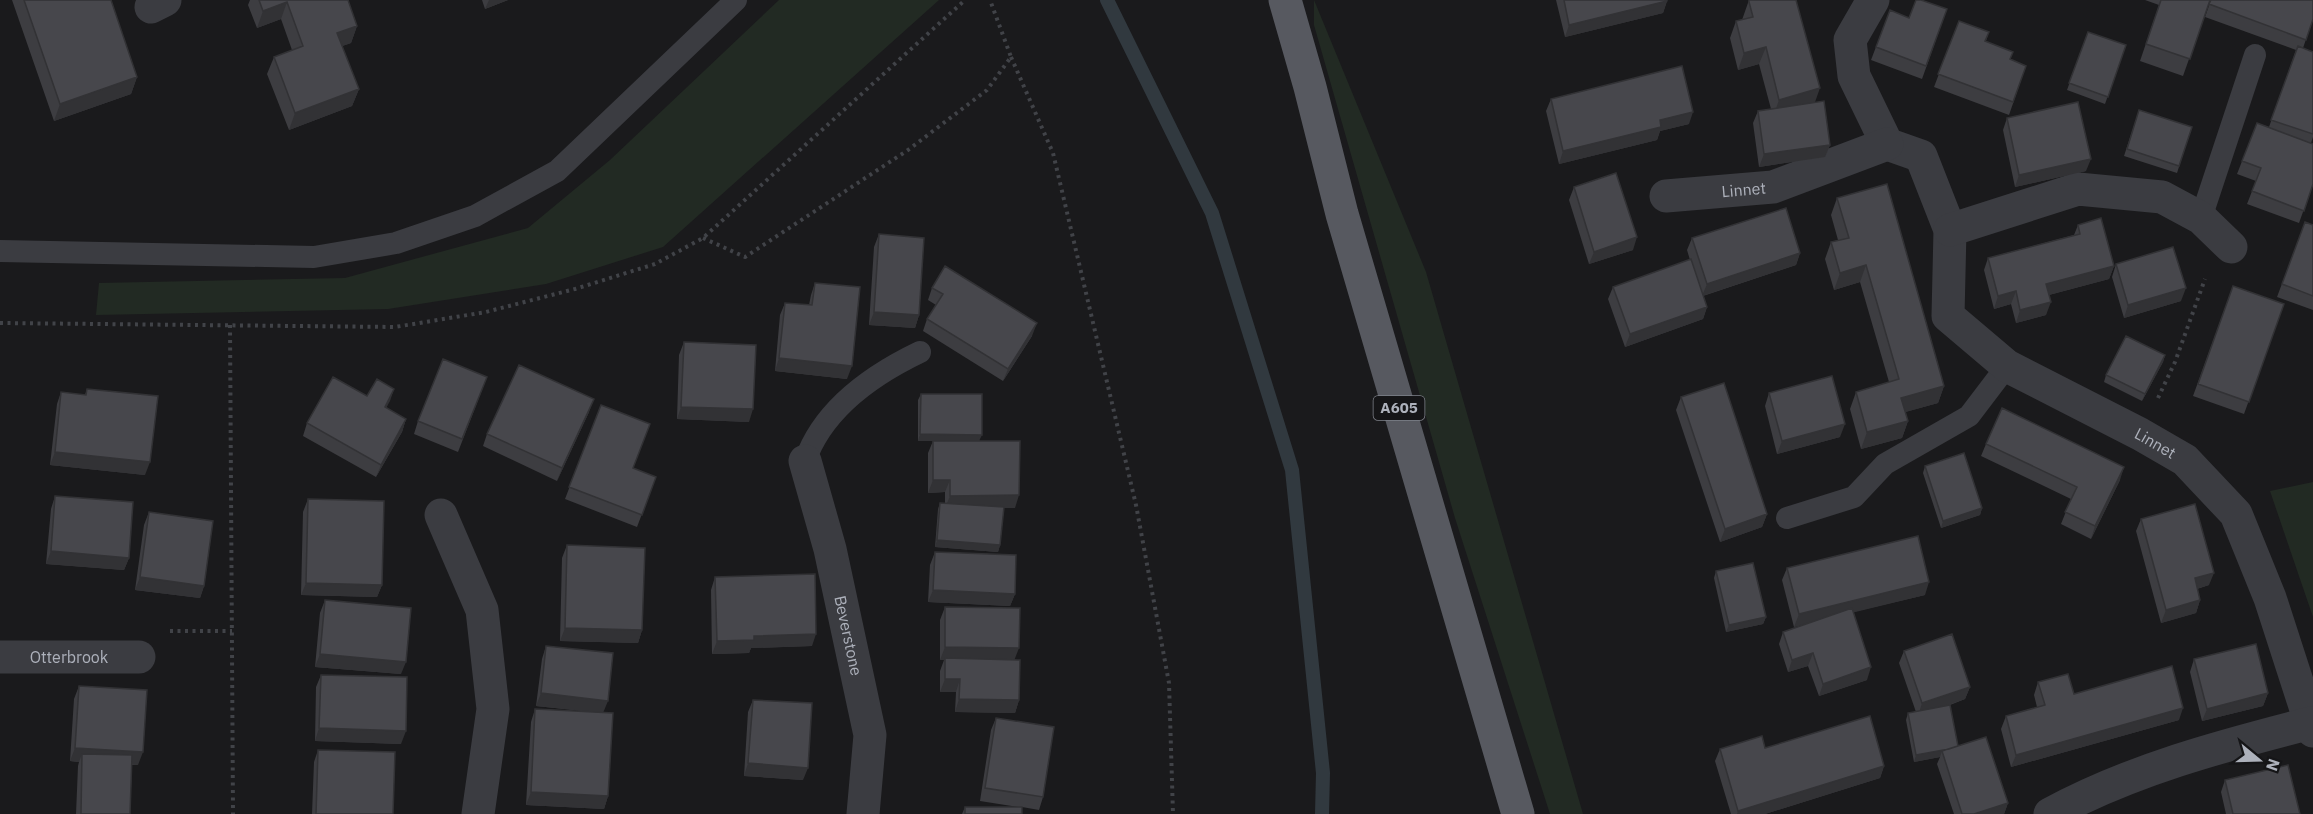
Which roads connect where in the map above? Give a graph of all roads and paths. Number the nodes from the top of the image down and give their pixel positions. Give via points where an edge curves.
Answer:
1 (736, 0) edge
2 (965, 0) edge
3 (990, 0) edge
4 (1285, 0) edge
5 (1873, 0) edge
6 (2255, 55) dead end
7 (1011, 57) junction
8 (1887, 144) junction
9 (1666, 196) dead end
10 (1950, 230) junction
11 (2217, 234) junction
12 (703, 238) junction
13 (0, 251) edge
14 (0, 323) edge
15 (230, 325) junction
16 (920, 352) dead end
17 (2007, 366) junction
18 (2140, 434) junction
19 (806, 461) joint
20 (441, 515) dead end
21 (1787, 518) dead end
22 (232, 631) junction
23 (0, 657) edge
24 (139, 657) joint
25 (2312, 727) edge
26 (233, 814) edge
27 (478, 814) edge
28 (863, 814) edge
29 (1173, 814) edge
30 (1518, 814) edge
31 (2050, 814) edge

1 - 13 lane via 557,171 475,216 416,237 314,257
2 - 12 path
3 - 7 path
4 - 30 main road, A605 via 1342,214
5 - 8 street via 1851,40 1854,76
6 - 11 lane
7 - 12 path via 987,90 908,150 745,257
7 - 29 path via 1053,153 1136,506 1169,683
8 - 9 street, Linnet via 1773,187
8 - 10 street, Linnet via 1921,156
10 - 11 street via 2078,189 2162,197
10 - 17 street, Linnet via 1948,316
11 - 18 path via 2175,362
12 - 15 path via 655,264 575,290 486,312 395,327
14 - 15 path
15 - 22 path
16 - 19 lane via 868,382 829,417 814,437
17 - 18 street, Linnet
17 - 21 lane via 1969,416 1885,464 1854,497
18 - 25 street, Linnet via 2185,460 2236,514 2270,598
19 - 28 street, Beverstone via 830,549 870,735
20 - 27 street via 482,610 493,709
22 - 24 path via 146,631
22 - 26 path
23 - 24 street, Otterbrook
25 - 31 street, Linnet via 2223,745 2095,790

